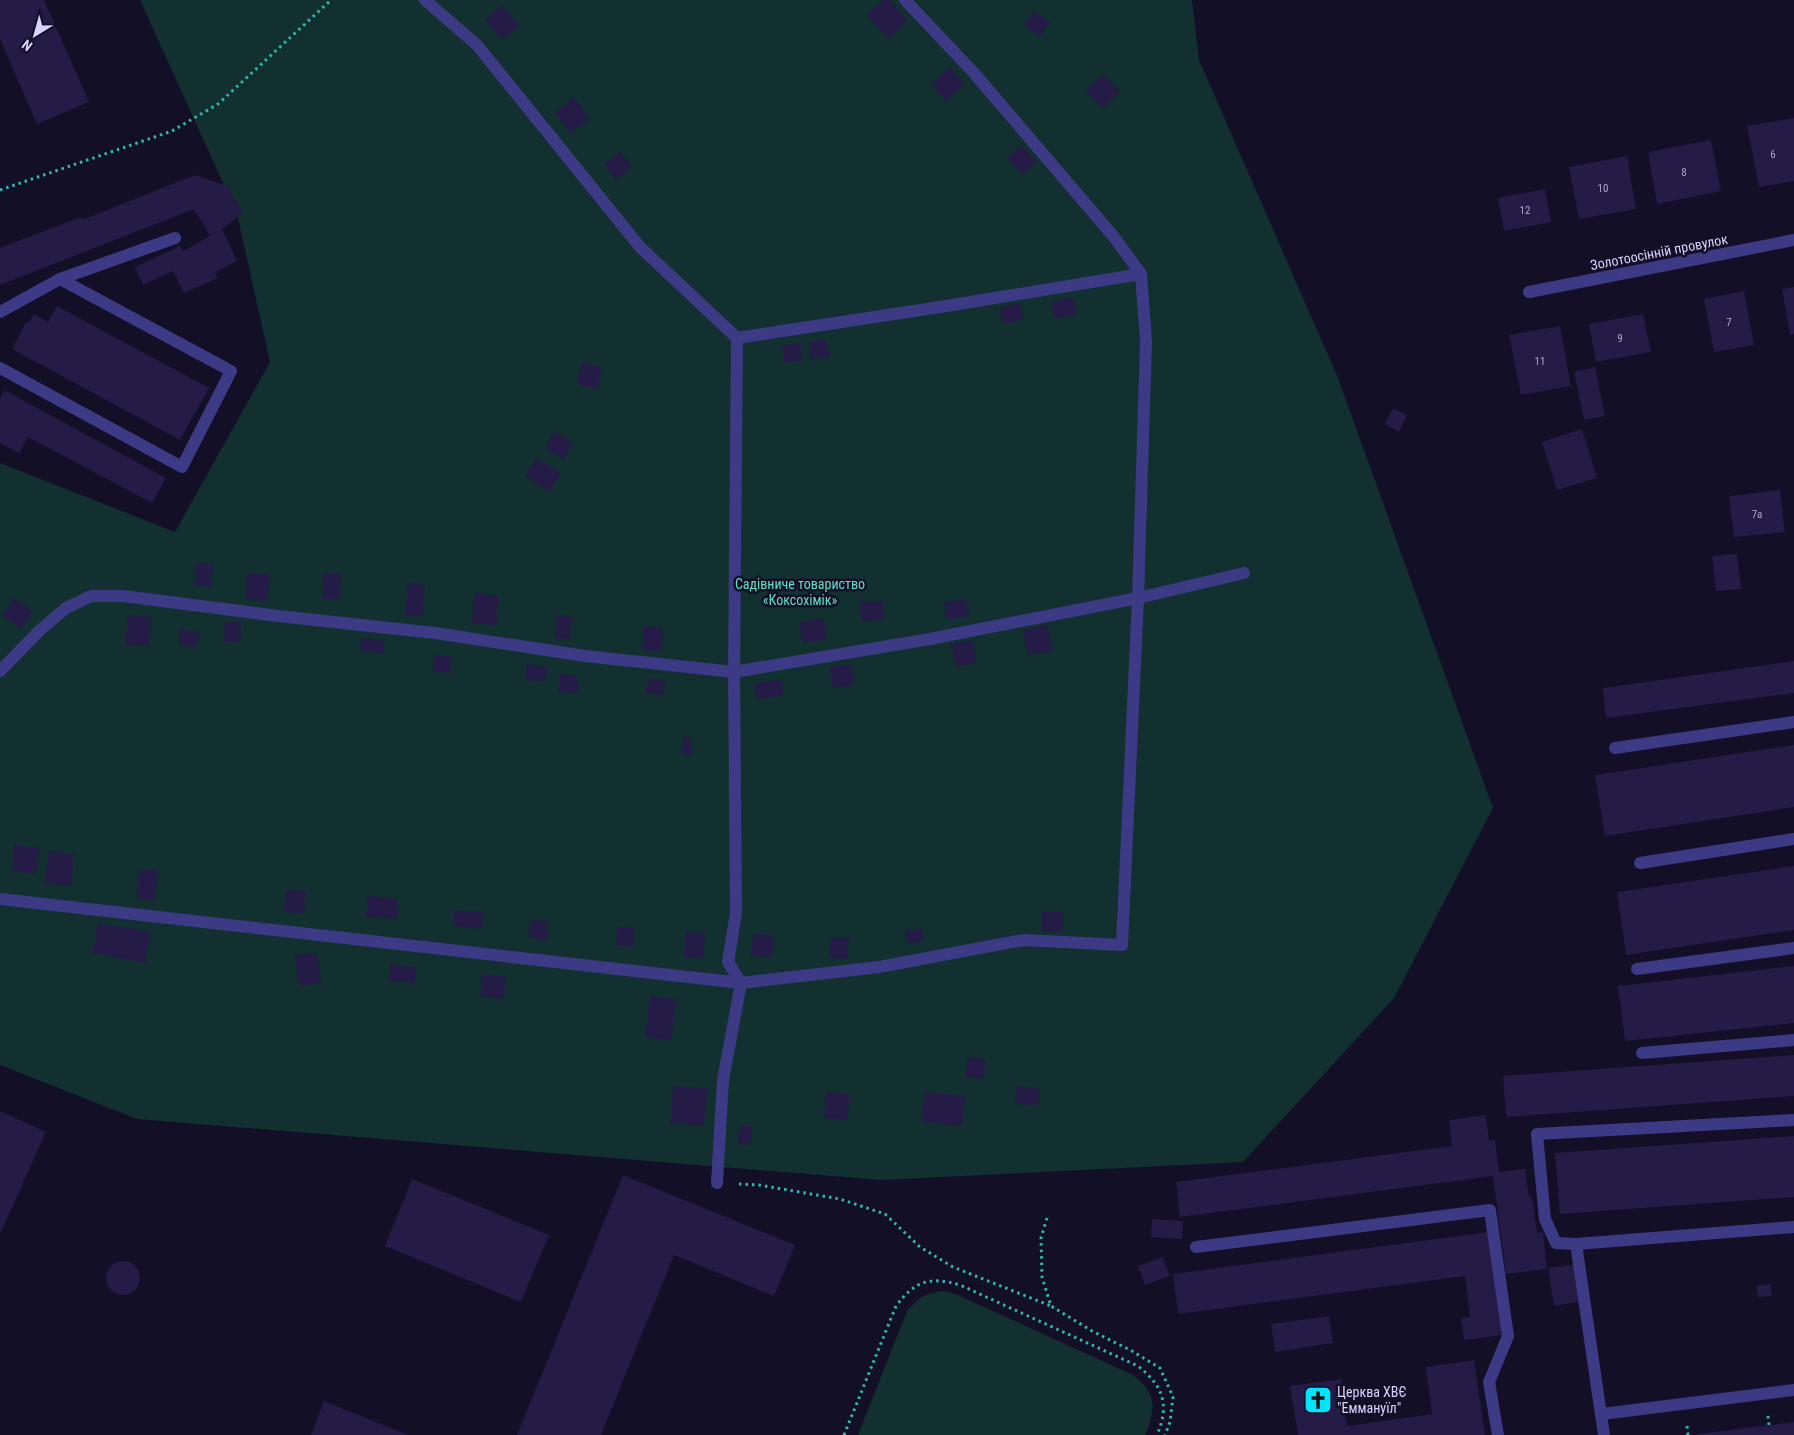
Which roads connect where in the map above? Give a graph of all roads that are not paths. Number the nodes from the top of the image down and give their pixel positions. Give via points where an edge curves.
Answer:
1 (425, 0) edge
2 (905, 0) edge
3 (174, 238) dead end
4 (1794, 240) edge
5 (1141, 274) junction
6 (60, 279) junction
7 (1529, 292) dead end
8 (0, 312) edge
9 (737, 338) junction
10 (0, 368) edge
11 (1244, 573) dead end
12 (1138, 598) junction
13 (0, 671) edge
14 (734, 672) junction
15 (1794, 722) edge
16 (1615, 748) dead end
17 (1794, 839) edge
18 (1640, 863) dead end
19 (0, 899) edge
20 (1794, 948) edge
21 (1637, 969) dead end
22 (741, 983) junction
23 (1794, 1040) edge
24 (1642, 1053) dead end
25 (1794, 1120) edge
26 (717, 1183) road end
27 (1794, 1227) edge
28 (1576, 1244) junction
29 (1196, 1247) dead end
30 (1794, 1390) edge
31 (1602, 1414) junction
32 (1498, 1435) edge
33 (1604, 1435) edge

1 - 9 street via 477,45 640,247
2 - 5 street via 980,80 1114,237
3 - 6 street
4 - 7 street, Золотоосінній провулок
5 - 9 street
5 - 12 street via 1146,341
6 - 8 street
6 - 10 street via 231,372 182,467
9 - 14 street
11 - 12 street
12 - 14 street via 930,639
12 - 22 street via 1122,945 1023,940 879,967
13 - 14 street via 66,608 92,596 123,596 435,633 585,656
14 - 22 street via 736,913 728,962
15 - 16 street
17 - 18 street
19 - 22 street
20 - 21 street
22 - 26 street via 723,1080
23 - 24 street
25 - 28 street via 1537,1134 1545,1219 1556,1242
27 - 28 street
28 - 31 street
29 - 32 street via 1490,1210 1508,1336 1489,1382
30 - 31 street
31 - 33 street

